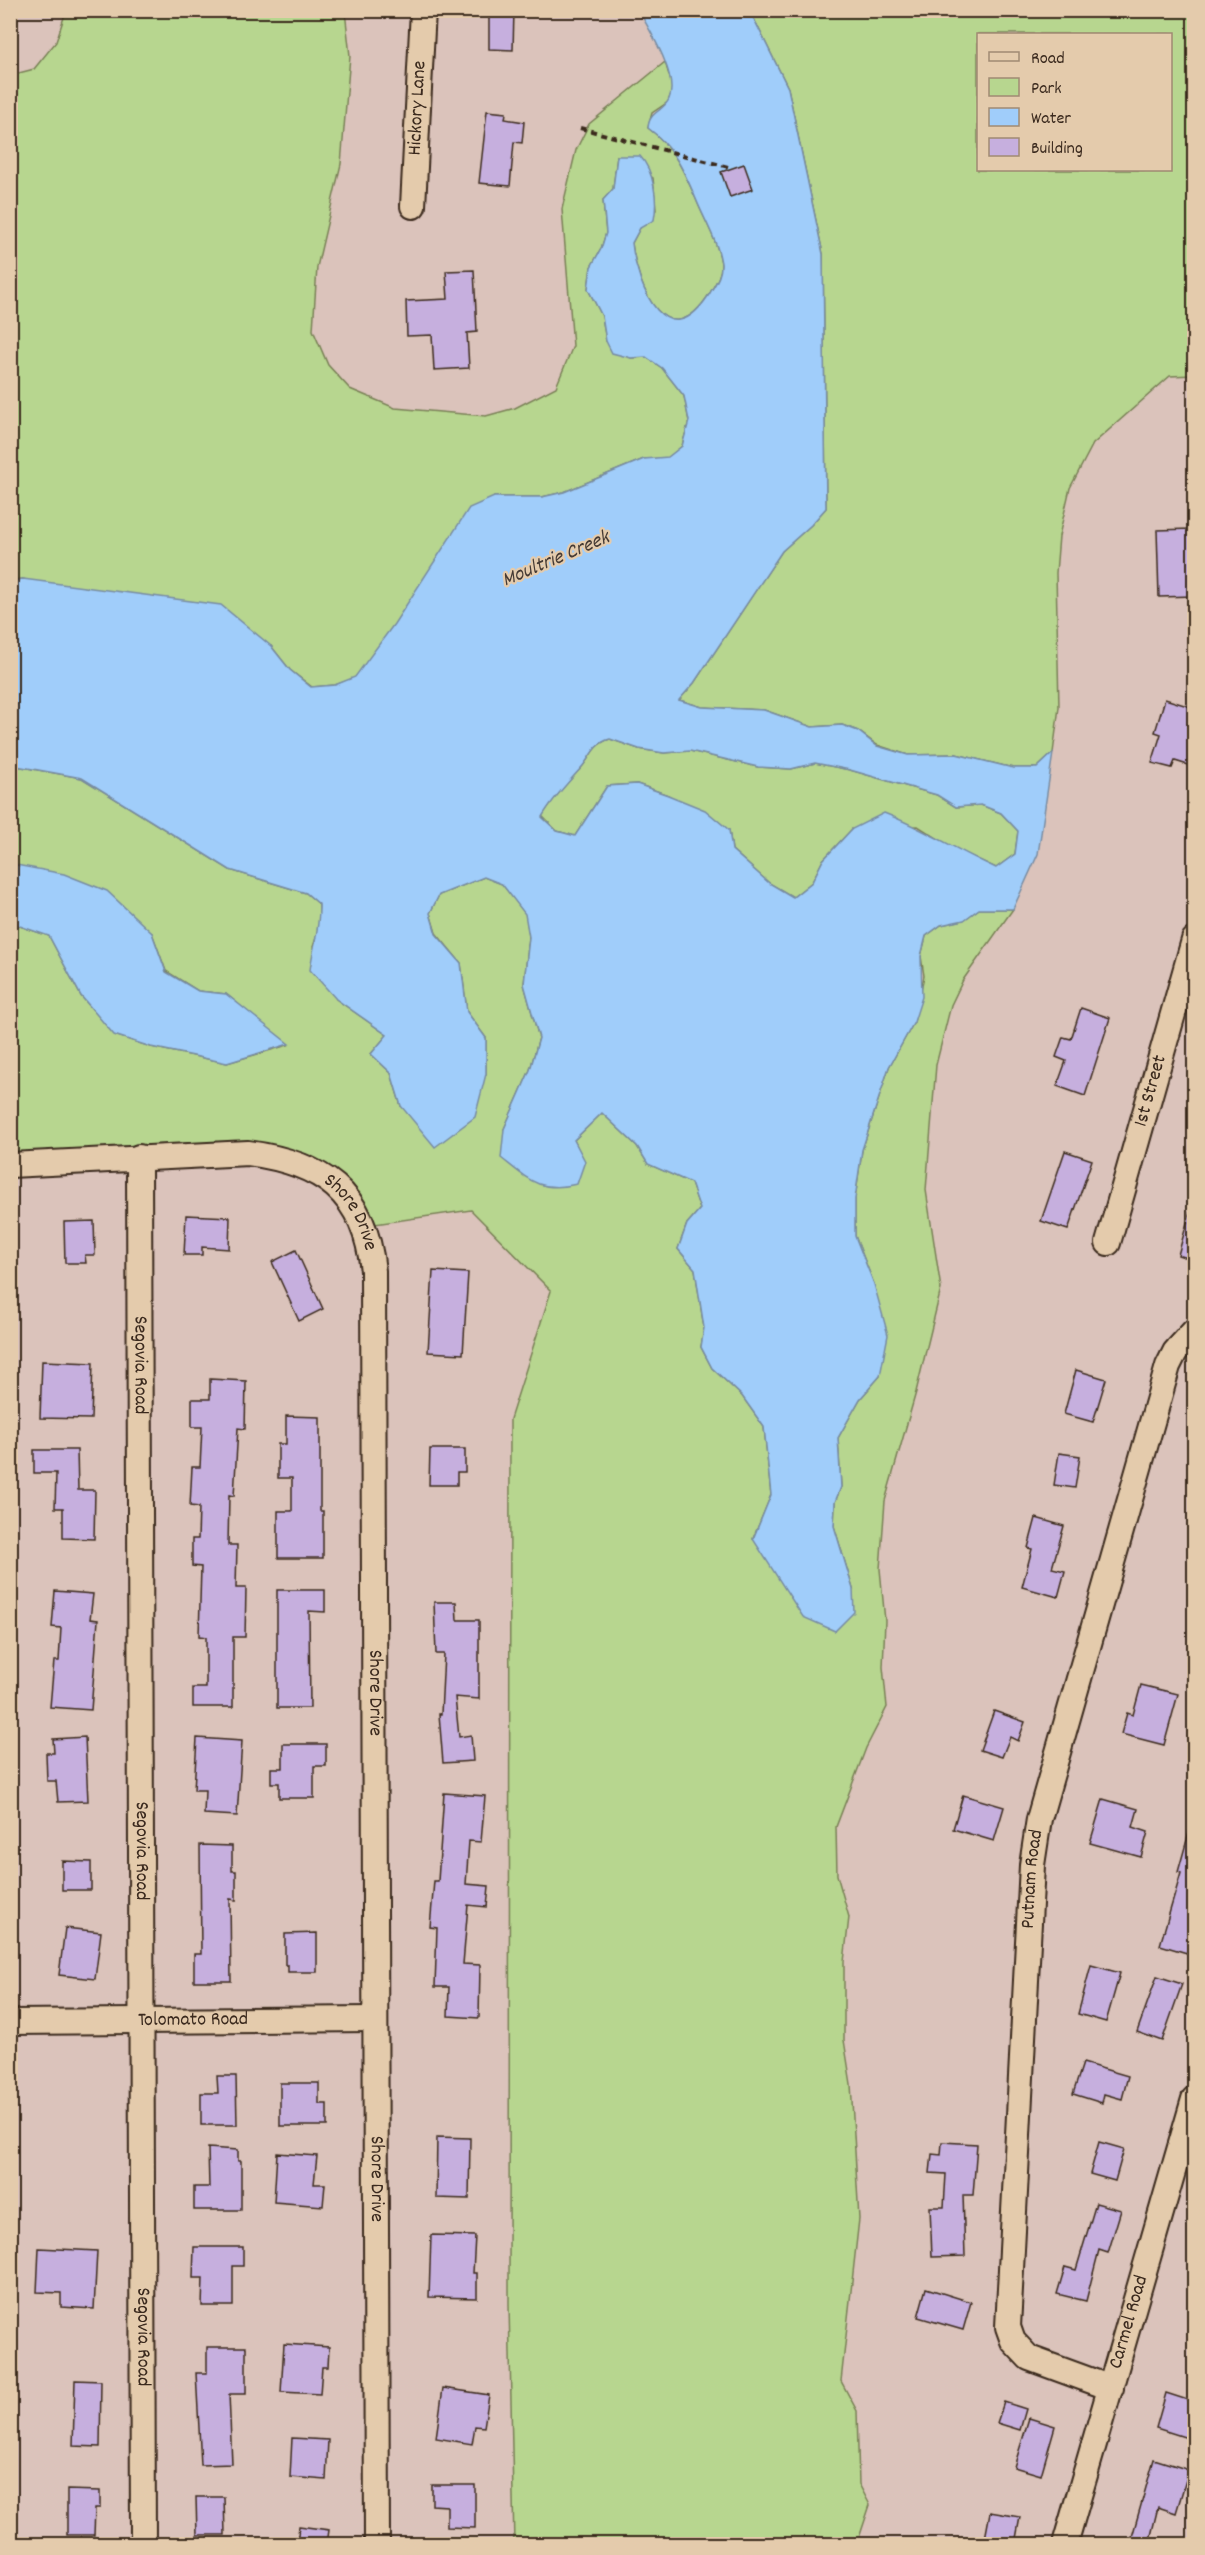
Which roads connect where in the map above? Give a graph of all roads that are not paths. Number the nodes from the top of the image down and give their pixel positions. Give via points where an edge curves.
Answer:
1 (423, 10) edge
2 (413, 206) dead end
3 (1194, 940) edge
4 (139, 1157) junction
5 (10, 1165) edge
6 (1108, 1243) dead end
7 (1194, 1331) edge
8 (375, 2019) junction
9 (143, 2021) junction
10 (10, 2022) edge
11 (1194, 2099) edge
12 (1111, 2388) junction
13 (143, 2544) edge
14 (377, 2544) edge
15 (1065, 2544) edge

1 - 2 street, Hickory Lane
3 - 6 street, 1st Street
4 - 5 street, Shore Drive
4 - 8 street, Shore Drive via 248,1153 297,1163 316,1170 336,1187 365,1232 373,1271
4 - 9 street, Segovia Road
7 - 12 street, Putnam Road via 1168,1366 1051,1774 1032,1865 1008,2327 1013,2341 1029,2358
8 - 9 street, Tolomato Road
8 - 14 street, Shore Drive
9 - 10 street, Tolomato Road
9 - 13 street, Segovia Road
11 - 12 street, Carmel Road
12 - 15 street, Carmel Road

